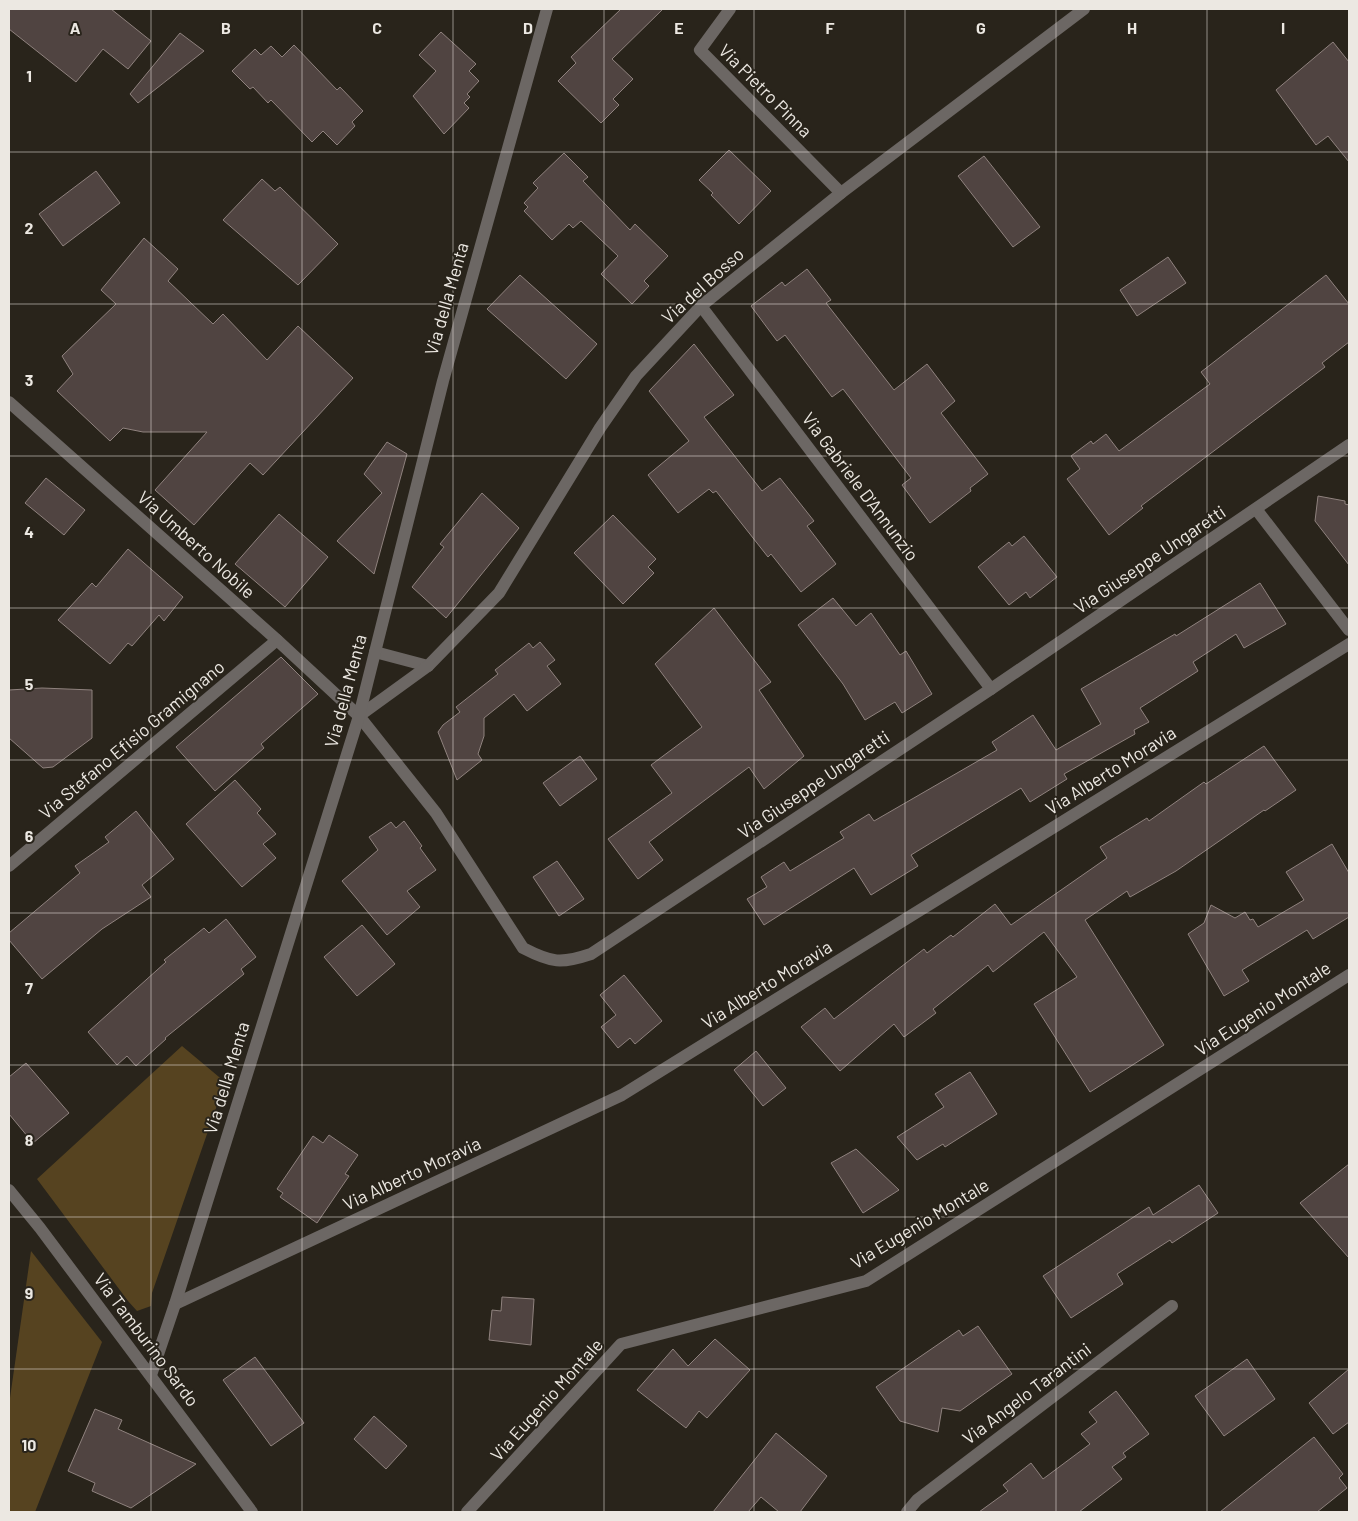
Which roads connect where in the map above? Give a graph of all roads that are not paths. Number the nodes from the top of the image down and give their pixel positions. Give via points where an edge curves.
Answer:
1 (547, 9) edge
2 (730, 9) edge
3 (1084, 9) edge
4 (841, 192) junction
5 (701, 306) junction
6 (9, 402) edge
7 (1349, 445) edge
8 (1256, 510) junction
9 (1345, 616) edge
10 (1349, 630) edge
11 (277, 640) junction
12 (1349, 644) edge
13 (375, 652) junction
14 (428, 666) junction
15 (991, 689) junction
16 (359, 716) junction
17 (9, 866) edge
18 (1349, 974) edge
19 (9, 1190) edge
20 (175, 1304) junction
21 (1172, 1306) dead end
22 (151, 1375) junction
23 (252, 1512) edge
24 (467, 1512) edge
25 (907, 1512) edge

1 - 13 street, Via della Menta via 443,381
2 - 4 street, Via Pietro Pinna via 700,50
3 - 4 street, Via del Bosso
4 - 5 street, Via del Bosso
5 - 14 street, Via del Bosso via 631,383 499,593
5 - 15 street, Via Gabriele D'Annunzio
6 - 11 street, Via Umberto Nobile
7 - 8 street, Via Giuseppe Ungaretti
8 - 9 street
8 - 15 street, Via Giuseppe Ungaretti
9 - 10 street
11 - 16 street, Via Umberto Nobile
11 - 17 street, Via Stefano Efisio Gramignano
12 - 20 street, Via Alberto Moravia via 622,1096
13 - 14 street
13 - 16 street, Via della Menta
14 - 16 street, Via del Bosso
15 - 16 street, Via Giuseppe Ungaretti via 591,954 569,961 543,959 523,948 436,812
16 - 20 street, Via della Menta
18 - 24 street, Via Eugenio Montale via 866,1281 621,1344
19 - 22 street, Via Tamburino Sardo
20 - 22 street, Via della Menta
21 - 25 street, Via Angelo Tarantini via 924,1494
22 - 23 street, Via Tamburino Sardo

